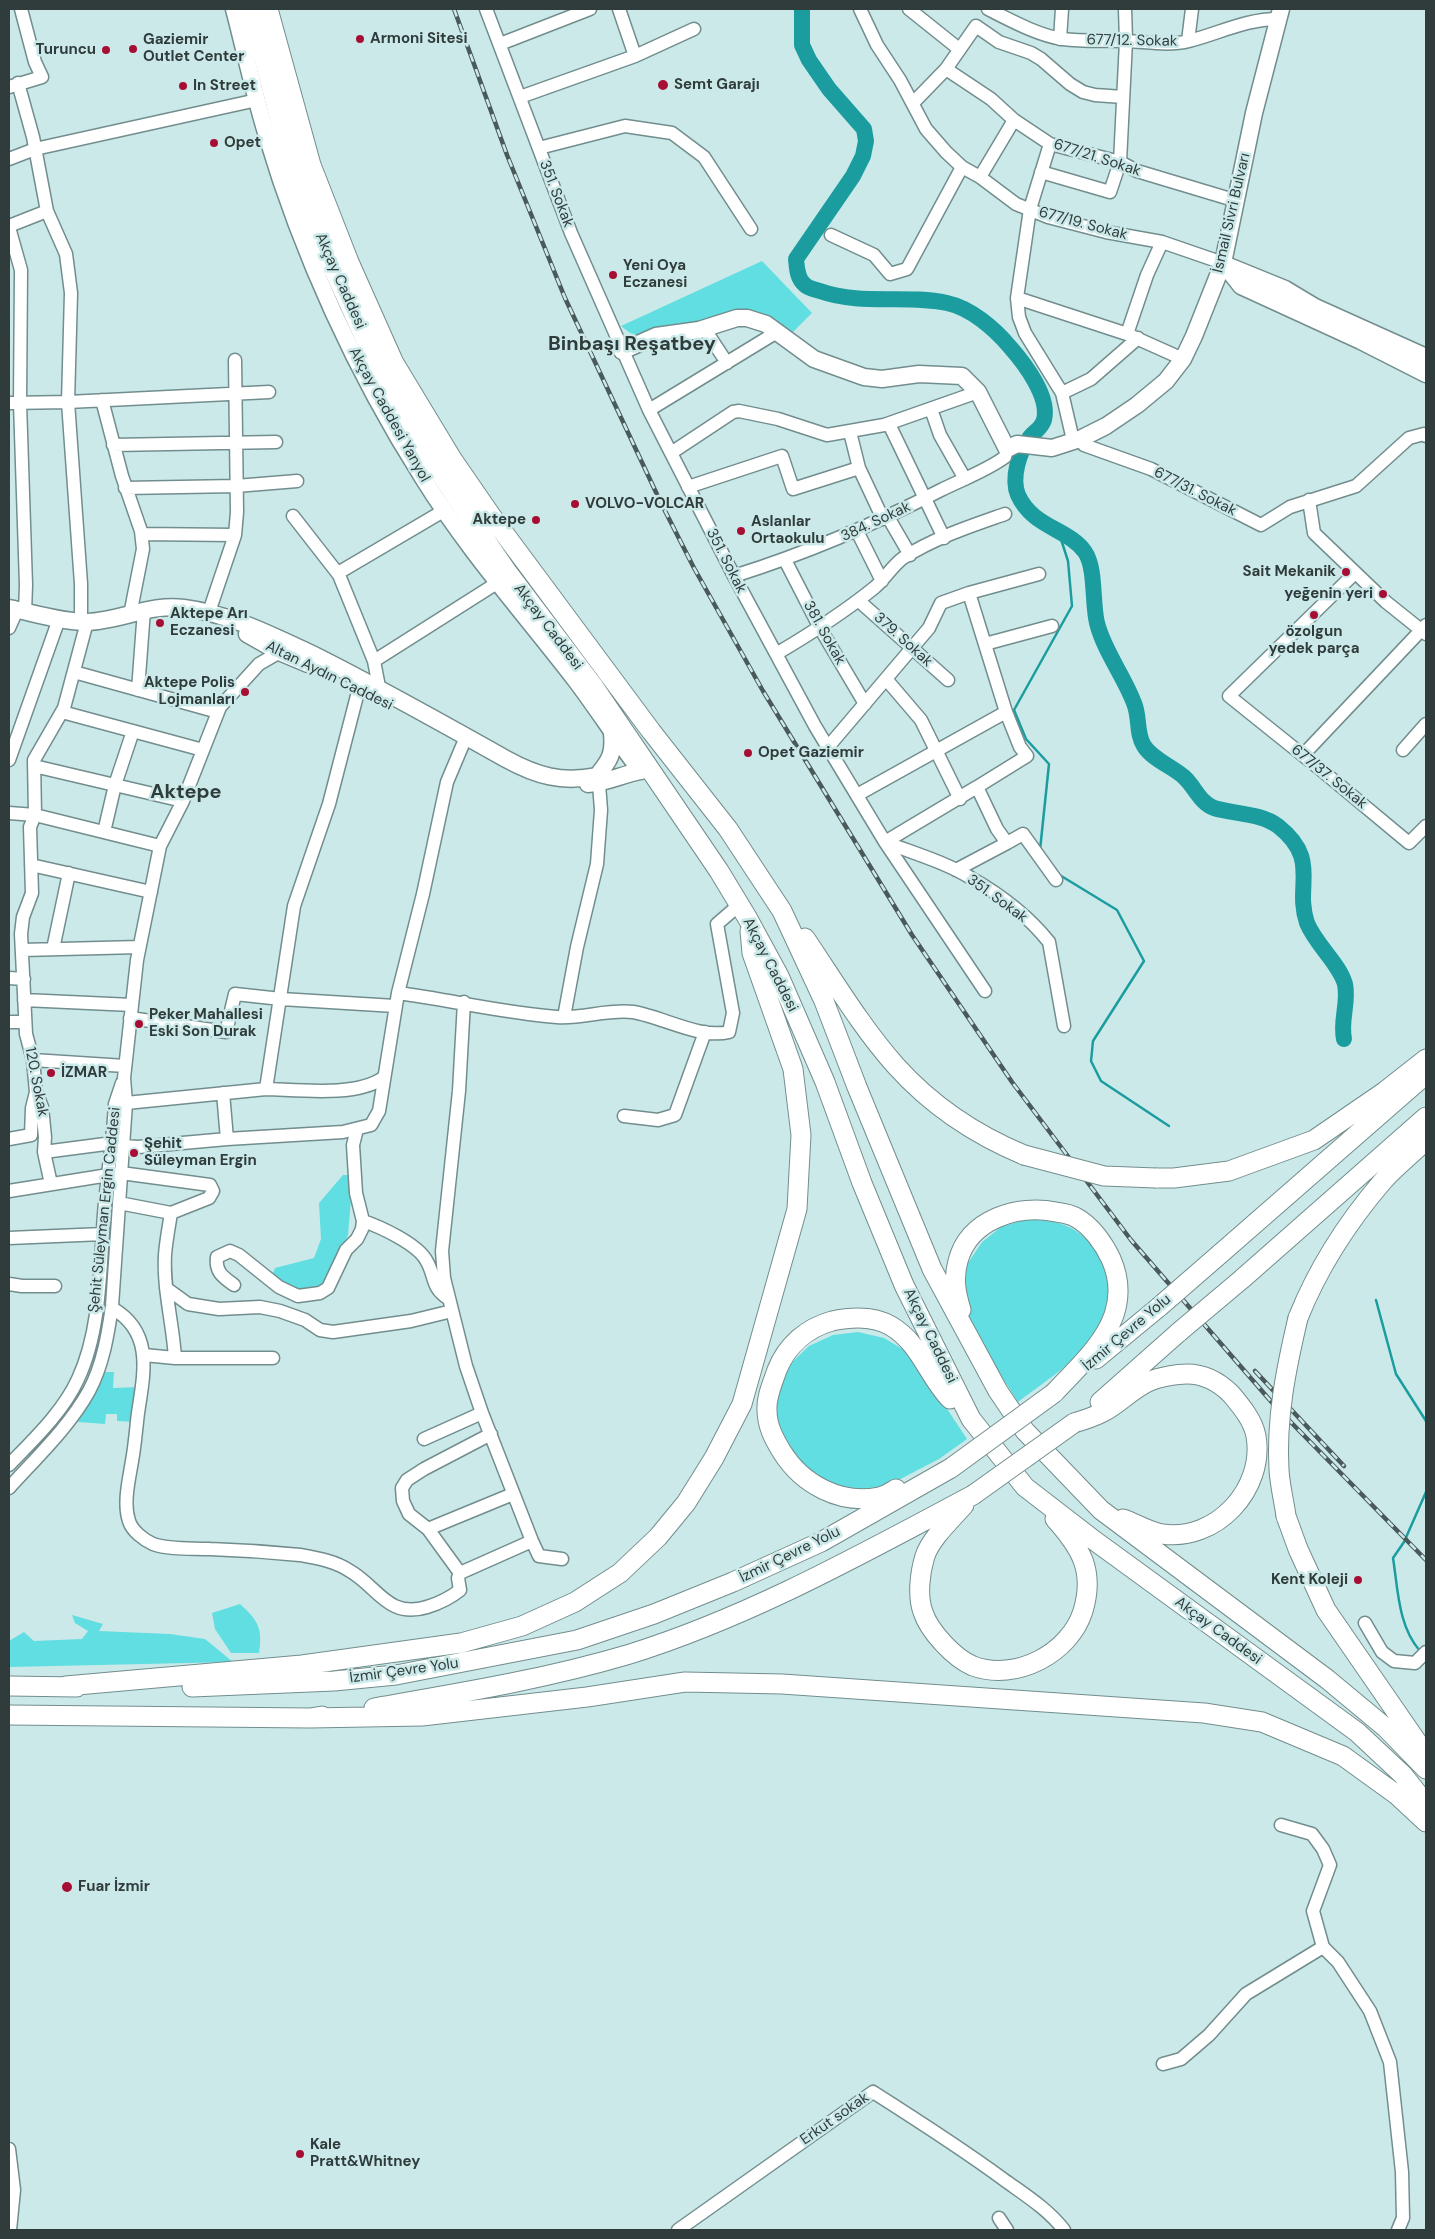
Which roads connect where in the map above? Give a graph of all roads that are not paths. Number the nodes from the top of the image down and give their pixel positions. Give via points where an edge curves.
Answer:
1 (21, 9) edge
2 (234, 9) edge
3 (251, 9) edge
4 (268, 9) edge
5 (486, 9) edge
6 (590, 9) edge
7 (619, 9) edge
8 (860, 9) edge
9 (909, 9) edge
10 (988, 9) edge
11 (1062, 9) edge
12 (1125, 9) edge
13 (1192, 9) edge
14 (1280, 14) edge
15 (694, 29) dead end
16 (1060, 39) junction
17 (1126, 41) junction
18 (1188, 41) junction
19 (500, 44) junction
20 (959, 49) junction
21 (635, 56) junction
22 (946, 70) junction
23 (13, 85) edge
24 (520, 97) junction
25 (1123, 97) junction
26 (257, 100) junction
27 (913, 103) junction
28 (1014, 120) junction
29 (1050, 144) junction
30 (539, 148) junction
31 (35, 149) junction
32 (9, 159) edge
33 (1120, 162) junction
34 (962, 167) junction
35 (1041, 172) junction
36 (980, 177) junction
37 (1237, 201) junction
38 (1030, 210) junction
39 (47, 211) junction
40 (9, 229) edge
41 (751, 229) dead end
42 (831, 235) dead end
43 (1162, 242) junction
44 (1223, 263) junction
45 (1017, 298) junction
46 (704, 328) junction
47 (777, 332) junction
48 (1132, 336) junction
49 (622, 351) junction
50 (1426, 357) edge
51 (1183, 359) junction
52 (235, 360) dead end
53 (727, 363) junction
54 (1426, 374) edge
55 (234, 392) junction
56 (269, 392) dead end
57 (978, 392) junction
58 (1062, 392) junction
59 (102, 400) junction
60 (68, 402) junction
61 (15, 403) edge
62 (931, 409) junction
63 (649, 410) junction
64 (889, 424) junction
65 (850, 432) junction
66 (1426, 436) edge
67 (1077, 440) junction
68 (237, 442) junction
69 (276, 442) dead end
70 (113, 445) junction
71 (1012, 447) junction
72 (671, 453) junction
73 (859, 468) junction
74 (964, 479) junction
75 (298, 481) dead end
76 (236, 486) junction
77 (688, 487) junction
78 (125, 488) junction
79 (924, 499) junction
80 (1309, 500) junction
81 (445, 510) junction
82 (1005, 514) dead end
83 (293, 516) dead end
84 (886, 518) junction
85 (857, 531) junction
86 (142, 534) junction
87 (235, 535) junction
88 (944, 538) junction
89 (910, 555) junction
90 (785, 560) junction
91 (338, 573) junction
92 (1355, 573) junction
93 (1039, 574) dead end
94 (734, 576) junction
95 (882, 581) junction
96 (497, 583) junction
97 (969, 593) junction
98 (859, 600) junction
99 (17, 610) edge
100 (137, 612) junction
101 (216, 614) junction
102 (59, 619) junction
103 (84, 621) junction
104 (1052, 626) dead end
105 (9, 628) edge
106 (820, 628) junction
107 (1425, 630) edge
108 (266, 639) junction
109 (984, 644) junction
110 (284, 647) junction
111 (912, 648) junction
112 (776, 654) junction
113 (374, 661) junction
114 (259, 664) junction
115 (74, 672) junction
116 (886, 679) junction
117 (948, 680) dead end
118 (379, 687) junction
119 (359, 688) junction
120 (138, 690) junction
121 (865, 704) junction
122 (62, 712) junction
123 (218, 712) junction
124 (1006, 712) junction
125 (1426, 724) edge
126 (133, 731) junction
127 (612, 733) junction
128 (465, 741) junction
129 (828, 748) junction
130 (203, 750) junction
131 (938, 750) junction
132 (1403, 750) dead end
133 (1303, 755) junction
134 (9, 760) edge
135 (34, 766) junction
136 (641, 771) junction
137 (599, 784) junction
138 (115, 785) junction
139 (977, 787) junction
140 (857, 795) junction
141 (960, 799) junction
142 (182, 801) junction
143 (9, 813) edge
144 (35, 815) junction
145 (683, 818) junction
146 (1426, 826) edge
147 (104, 832) junction
148 (885, 842) junction
149 (1007, 843) junction
150 (160, 846) junction
151 (31, 864) junction
152 (956, 870) junction
153 (69, 873) junction
154 (1056, 880) dead end
155 (151, 892) junction
156 (782, 911) junction
157 (744, 912) junction
158 (139, 947) junction
159 (53, 949) junction
160 (22, 950) junction
161 (9, 978) edge
162 (24, 979) junction
163 (985, 991) dead end
164 (398, 993) junction
165 (280, 999) junction
166 (24, 1000) junction
167 (464, 1002) junction
168 (395, 1006) junction
169 (131, 1011) junction
170 (564, 1017) junction
171 (9, 1022) edge
172 (25, 1022) junction
173 (1064, 1026) dead end
174 (705, 1032) junction
175 (1426, 1059) edge
176 (34, 1060) junction
177 (124, 1072) junction
178 (1426, 1074) edge
179 (383, 1078) junction
180 (266, 1090) junction
181 (36, 1092) junction
182 (224, 1094) junction
183 (126, 1104) junction
184 (624, 1116) dead end
185 (1426, 1117) edge
186 (357, 1129) junction
187 (9, 1139) edge
188 (227, 1139) junction
189 (1426, 1140) edge
190 (118, 1144) junction
191 (44, 1152) junction
192 (121, 1173) junction
193 (108, 1174) junction
194 (51, 1184) junction
195 (9, 1190) edge
196 (119, 1203) junction
197 (171, 1212) junction
198 (363, 1221) junction
199 (103, 1234) junction
200 (9, 1238) edge
201 (9, 1284) edge
202 (234, 1285) dead end
203 (55, 1286) dead end
204 (166, 1288) junction
205 (451, 1305) junction
206 (112, 1308) junction
207 (144, 1355) junction
208 (175, 1358) junction
209 (273, 1358) dead end
210 (998, 1390) junction
211 (1054, 1393) junction
212 (482, 1413) junction
213 (971, 1419) junction
214 (1074, 1423) junction
215 (491, 1434) junction
216 (424, 1439) dead end
217 (9, 1465) edge
218 (951, 1468) junction
219 (1025, 1487) junction
220 (9, 1488) edge
221 (513, 1494) junction
222 (973, 1495) junction
223 (1101, 1510) junction
224 (428, 1528) junction
225 (532, 1541) junction
226 (562, 1559) dead end
227 (460, 1573) junction
228 (1365, 1623) dead end
229 (1426, 1652) edge
230 (9, 1686) edge
231 (66, 1686) junction
232 (9, 1715) edge
233 (310, 1718) junction
234 (1426, 1755) edge
235 (1426, 1769) edge
236 (1426, 1804) edge
237 (1426, 1822) edge
238 (1281, 1825) dead end
239 (1323, 1947) junction
240 (1163, 2064) dead end
241 (9, 2150) edge
242 (999, 2218) dead end
243 (10, 2230) edge
244 (678, 2230) edge
245 (1007, 2230) edge
246 (1064, 2230) edge
247 (1398, 2230) edge

1 - 23 street via 42,77
2 - 26 main road, Akçay Caddesi Yanyol
3 - 145 highway, Akçay Caddesi via 289,154 322,244 373,356 458,500
4 - 156 highway, Akçay Caddesi via 314,172 394,364 492,517 728,829
5 - 19 street, 351. Sokak
6 - 19 street
7 - 21 street
8 - 27 street, 677/19. Sokak via 876,45
9 - 20 street
10 - 16 street, 677/12. Sokak
11 - 16 street
12 - 17 street
13 - 18 street
14 - 18 street, 677/12. Sokak
14 - 37 main road, İsmail Sivri Bulvarı via 1262,77
15 - 21 street
16 - 17 street, 677/12. Sokak
17 - 18 street, 677/12. Sokak via 1166,44
17 - 25 street
19 - 24 street, 351. Sokak
20 - 22 street
20 - 25 street via 976,26 999,42 1041,59 1083,92
21 - 24 street
22 - 27 street
22 - 28 street, 677/21. Sokak via 992,100
23 - 31 street
24 - 30 street, 351. Sokak
25 - 33 street
26 - 31 street
26 - 81 main road, Akçay Caddesi Yanyol via 292,208 342,329 402,444
27 - 34 street, 677/19. Sokak via 926,129
28 - 29 street, 677/21. Sokak
28 - 36 street
29 - 33 street, 677/21. Sokak
29 - 35 street
30 - 41 street via 625,126 672,133 704,157
30 - 49 street, 351. Sokak via 571,234
31 - 32 street
31 - 39 street
33 - 35 street via 1110,192
33 - 37 street, 677/21. Sokak via 1137,171
34 - 36 street, 677/19. Sokak
34 - 42 street via 907,268 890,274 874,255
35 - 38 street
36 - 38 street, 677/19. Sokak via 1016,204
37 - 44 main road, İsmail Sivri Bulvarı
38 - 43 street, 677/19. Sokak via 1106,232
38 - 45 street
39 - 40 street
39 - 60 street via 66,254 71,293
40 - 61 street via 21,270
43 - 44 street, 677/19. Sokak
43 - 48 street via 1147,275
44 - 50 main road, 677/19. Sokak
44 - 51 main road, İsmail Sivri Bulvarı
44 - 54 main road via 1241,286
45 - 48 street
45 - 58 street via 1025,333
46 - 47 main road via 748,318
46 - 49 main road via 656,336
46 - 53 street
47 - 53 street
47 - 57 main road via 814,359 864,377 962,376
48 - 51 street
48 - 58 street via 1091,379
49 - 63 street, 351. Sokak
51 - 67 main road, İsmail Sivri Bulvarı via 1166,381 1137,405 1106,426
52 - 55 street
53 - 63 street
55 - 56 street
55 - 59 street
55 - 68 street
57 - 62 street
57 - 71 main road
58 - 67 street
59 - 60 street
59 - 70 street
60 - 61 street
60 - 103 street
61 - 99 street via 26,585
62 - 64 street
62 - 74 street via 940,435
63 - 72 street, 351. Sokak
64 - 65 street
64 - 79 street
65 - 72 street via 826,435 778,419 739,411
65 - 73 street
66 - 80 street, 677/31. Sokak via 1409,438 1356,486
67 - 71 main road, İsmail Sivri Bulvarı via 1052,448
67 - 80 street, 677/31. Sokak via 1150,469 1262,525 1290,507
68 - 69 street
68 - 70 street
68 - 76 street
70 - 78 street
71 - 74 street, 384. Sokak via 990,468
72 - 77 street, 351. Sokak
73 - 77 street via 793,489 782,456
73 - 84 street
74 - 79 street, 384. Sokak
75 - 76 street
76 - 78 street
76 - 87 street
77 - 94 street, 351. Sokak
78 - 86 street
79 - 84 street, 384. Sokak
79 - 88 street
80 - 92 street via 1314,533
81 - 91 street
81 - 96 main road, Akçay Caddesi Yanyol
82 - 88 street
83 - 91 street
84 - 85 street, 384. Sokak
84 - 89 street
85 - 90 street, 384. Sokak
85 - 95 street
86 - 87 street
86 - 100 street
87 - 101 street
88 - 89 street
89 - 95 street via 894,566
90 - 94 street, 384. Sokak
90 - 106 street, 381. Sokak
91 - 113 street
92 - 107 street
92 - 133 street, 677/37. Sokak via 1229,696
93 - 97 street
94 - 112 street, 351. Sokak
95 - 98 street
96 - 113 street
96 - 127 main road, Akçay Caddesi Yanyol via 574,679
97 - 109 street
97 - 111 street via 941,603 930,628
98 - 106 street
98 - 111 street, 379. Sokak
99 - 102 main road
99 - 105 street
100 - 101 main road via 182,607
100 - 103 main road
100 - 120 street
101 - 108 main road, Altan Aydın Caddesi
102 - 103 main road
102 - 134 street
103 - 115 street
104 - 109 street
106 - 112 street
106 - 121 street, 381. Sokak
107 - 133 street
108 - 110 main road, Altan Aydın Caddesi
108 - 114 street
109 - 124 street
110 - 114 street
110 - 118 main road, Altan Aydın Caddesi
110 - 119 main road, Altan Aydın Caddesi
111 - 116 street
111 - 117 street, 379. Sokak
112 - 129 street, 351. Sokak
113 - 118 street
114 - 123 street, Şehit Süleyman Ergin Caddesi
115 - 120 street
115 - 122 street
116 - 121 street
116 - 131 street via 922,720
118 - 128 main road, Altan Aydın Caddesi
119 - 128 main road, Altan Aydın Caddesi
119 - 165 street via 329,804 294,906
120 - 123 street
121 - 129 street
122 - 126 street
122 - 135 street via 34,760
123 - 130 street, Şehit Süleyman Ergin Caddesi
124 - 131 street
124 - 139 street via 1027,756
125 - 132 street
126 - 130 street
126 - 138 street
127 - 128 main road, Altan Aydın Caddesi via 614,749 609,762 597,776 576,780 550,777 525,769
127 - 136 main road, Akçay Caddesi Yanyol
128 - 137 main road, Altan Aydın Caddesi via 523,778 559,786
128 - 164 street via 447,782
129 - 140 street, 351. Sokak
130 - 142 street, Şehit Süleyman Ergin Caddesi
131 - 140 street
131 - 141 street
133 - 146 street, 677/37. Sokak via 1409,843
135 - 138 street
135 - 144 street, 120. Sokak
136 - 137 main road, Altan Aydın Caddesi via 626,773
136 - 145 main road
137 - 170 street via 601,810 597,864
138 - 142 street
138 - 147 street
139 - 141 street
139 - 149 street
140 - 148 street, 351. Sokak
141 - 148 street
142 - 150 street, Şehit Süleyman Ergin Caddesi
143 - 144 street
144 - 147 street
144 - 151 street, 120. Sokak via 30,827
145 - 157 highway, Akçay Caddesi
147 - 150 street
148 - 152 street, 351. Sokak
148 - 163 street
149 - 152 street
149 - 154 street via 1024,834
150 - 155 street, Şehit Süleyman Ergin Caddesi
151 - 153 street
151 - 160 street, 120. Sokak via 32,893 23,917
152 - 173 street, 351. Sokak via 1019,912 1048,942
153 - 155 street
153 - 159 street
155 - 158 street, Şehit Süleyman Ergin Caddesi
156 - 175 highway, bridge via 793,920 897,1067 936,1104 1006,1148 1104,1176 1174,1178 1229,1171 1314,1140
156 - 210 highway, Akçay Caddesi via 824,1001 932,1269
157 - 174 street via 717,924 733,1014 729,1032 718,1035
157 - 213 highway, Akçay Caddesi via 779,976 825,1082 904,1285
157 - 231 highway via 752,953 793,1069 801,1135 797,1210 742,1404 686,1503 658,1537 620,1573 575,1602 522,1626 461,1643 302,1665
158 - 159 street
158 - 169 street, Şehit Süleyman Ergin Caddesi
159 - 160 street
160 - 162 street, 120. Sokak
161 - 162 street
162 - 166 street, 120. Sokak
164 - 167 street
164 - 168 street
165 - 168 street
165 - 169 street via 235,994 226,1032
165 - 180 street
166 - 169 street
166 - 172 street, 120. Sokak
167 - 170 street
167 - 205 street via 459,1092 442,1251
168 - 179 street
169 - 177 street, Şehit Süleyman Ergin Caddesi
170 - 174 street via 631,1012
171 - 172 street
172 - 176 street, 120. Sokak
174 - 184 street via 675,1115 658,1120
176 - 177 street
176 - 181 street, 120. Sokak
177 - 183 street, Şehit Süleyman Ergin Caddesi
177 - 190 street, Şehit Süleyman Ergin Caddesi via 115,1104
178 - 211 highway, İzmir Çevre Yolu, bridge via 1159,1307
179 - 180 street via 372,1086 352,1090
179 - 186 street via 379,1111 371,1125
180 - 182 street
181 - 187 street via 31,1135
181 - 191 street, 120. Sokak via 42,1107
182 - 183 street
182 - 188 street
183 - 190 street, Şehit Süleyman Ergin Caddesi
185 - 214 highway, İzmir Çevre Yolu, bridge
186 - 188 street
186 - 198 street via 353,1145 356,1193
188 - 190 street via 138,1147
189 - 234 highway, bridge via 1383,1181 1341,1234 1310,1287 1298,1318 1285,1373 1279,1419 1279,1473 1286,1516 1298,1549 1326,1610
190 - 191 street
190 - 192 street, Şehit Süleyman Ergin Caddesi
190 - 193 street, Şehit Süleyman Ergin Caddesi
191 - 194 street, 120. Sokak
192 - 193 street
192 - 196 street, Şehit Süleyman Ergin Caddesi
192 - 197 street via 210,1185 213,1191 209,1198
193 - 194 street
193 - 199 street, Şehit Süleyman Ergin Caddesi
194 - 195 street
196 - 197 street
196 - 206 street, Şehit Süleyman Ergin Caddesi
197 - 204 street via 165,1254
198 - 202 street via 357,1239 346,1250 333,1281 320,1293 298,1296 279,1287 239,1255 224,1252 216,1264 220,1274
198 - 205 street via 392,1233 426,1259 435,1285
199 - 200 street
199 - 217 street, Şehit Süleyman Ergin Caddesi via 99,1292 87,1356 78,1380 52,1417
201 - 203 street
204 - 205 street via 188,1304 219,1309 260,1307 280,1311 320,1330 333,1332 411,1321
204 - 208 street
205 - 212 street
206 - 207 street via 131,1323 140,1338
206 - 220 street, Şehit Süleyman Ergin Caddesi via 107,1336 89,1390 52,1442
207 - 208 street
207 - 227 street via 127,1512 133,1529 153,1544 171,1548 275,1552 336,1563 364,1580 383,1600 396,1608 417,1610 448,1600 460,1590
208 - 209 street
210 - 211 highway via 961,1311 956,1290 958,1260 966,1244 992,1220 1019,1210 1043,1209 1075,1216 1086,1226 1106,1249 1114,1264 1118,1283 1119,1300 1103,1339
210 - 223 highway, Akçay Caddesi via 1025,1431
211 - 218 highway, İzmir Çevre Yolu, bridge
212 - 215 street
212 - 216 street
213 - 218 highway via 946,1395 904,1334 881,1322 843,1319 813,1328 787,1350 780,1364 766,1409 769,1426 789,1463 808,1482 848,1498 879,1497
213 - 219 highway, Akçay Caddesi
214 - 222 highway, İzmir Çevre Yolu, bridge
214 - 223 highway via 1103,1412 1151,1381 1188,1374 1213,1380 1225,1388 1253,1427 1255,1464 1244,1494 1228,1514 1202,1529 1162,1534
215 - 221 street
215 - 224 street via 407,1480 402,1488 403,1502 409,1514
218 - 231 highway, İzmir Çevre Yolu via 821,1542 654,1614 577,1640 396,1675 334,1681 200,1687
219 - 222 highway via 1068,1535 1085,1562 1087,1596 1079,1624 1058,1648 1031,1666 998,1670 973,1666 937,1638 922,1612 920,1586 925,1555 942,1529
219 - 236 highway, Akçay Caddesi via 1357,1732 1403,1775
221 - 224 street
221 - 225 street
222 - 233 highway, İzmir Çevre Yolu via 782,1594 703,1628 631,1653 548,1677
223 - 235 highway, Akçay Caddesi via 1327,1679 1386,1728
224 - 227 street
225 - 226 street via 539,1556
225 - 227 street
228 - 229 street via 1382,1652 1394,1661 1415,1663
230 - 231 highway, İzmir Çevre Yolu
232 - 233 highway, İzmir Çevre Yolu
233 - 237 highway via 422,1716 685,1682 782,1684 1204,1713 1262,1722 1343,1756 1397,1795
238 - 239 street via 1312,1834 1330,1865 1313,1911
239 - 240 street via 1246,1994 1209,2035 1181,2059
239 - 247 street via 1338,1962 1370,2011 1390,2062 1402,2172 1403,2218
241 - 243 street via 14,2190
242 - 245 street
244 - 246 street, Erkut sokak via 874,2092 1030,2198 1056,2219

